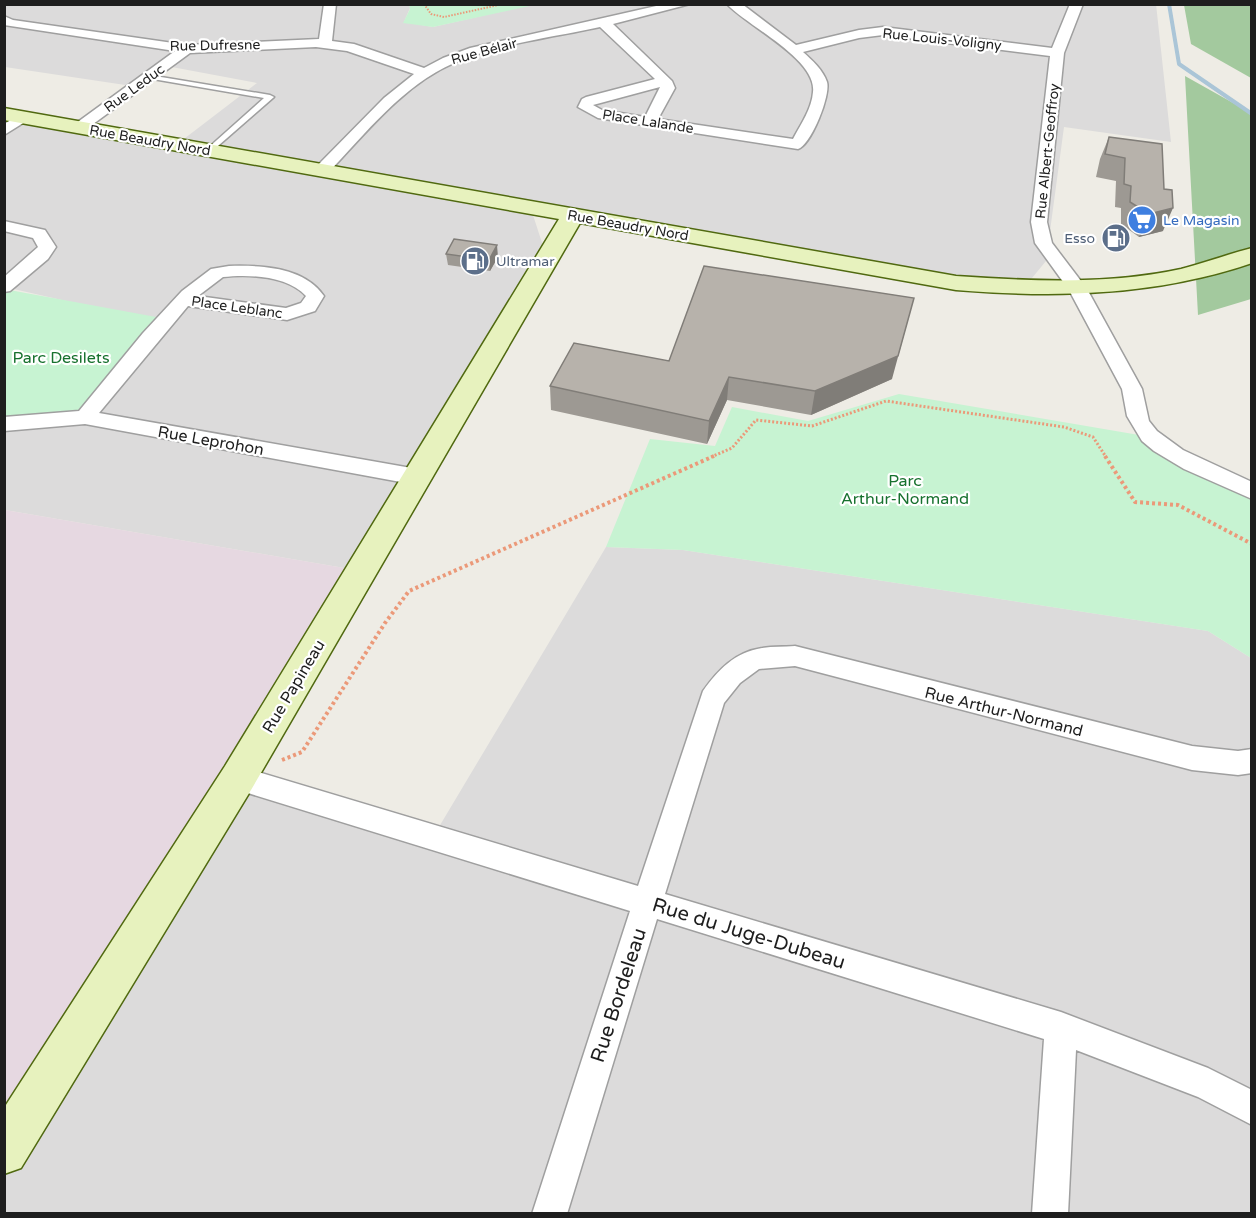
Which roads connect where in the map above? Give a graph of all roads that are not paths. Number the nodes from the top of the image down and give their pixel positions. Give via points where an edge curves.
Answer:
1 (330, 4) edge
2 (684, 4) edge
3 (733, 4) edge
4 (1077, 4) edge
5 (4, 20) edge
6 (603, 22) junction
7 (326, 44) junction
8 (187, 49) junction
9 (793, 50) junction
10 (1057, 53) junction
11 (424, 73) junction
12 (149, 77) junction
13 (665, 81) junction
14 (14, 115) edge
15 (649, 122) junction
16 (80, 127) junction
17 (4, 131) edge
18 (211, 150) junction
19 (322, 170) junction
20 (491, 200) junction
21 (573, 215) junction
22 (4, 226) edge
23 (678, 234) junction
24 (1251, 255) edge
25 (540, 270) junction
26 (4, 287) edge
27 (1078, 289) junction
28 (184, 300) junction
29 (85, 417) junction
30 (4, 424) edge
31 (417, 477) junction
32 (1251, 491) edge
33 (758, 658) joint
34 (1251, 761) edge
35 (238, 778) junction
36 (647, 902) junction
37 (1061, 1028) junction
38 (1251, 1109) edge
39 (4, 1151) edge
40 (549, 1214) edge
41 (1050, 1214) edge

1 - 7 street
2 - 6 street, Rue Bélair
3 - 9 street
4 - 10 street, Rue Albert-Geoffroy
5 - 8 street, Rue Dufresne
6 - 11 street, Rue Bélair via 470,52
6 - 13 street
7 - 8 street, Rue Dufresne
7 - 11 street, Rue Dufresne via 349,46
8 - 12 street, Rue Leduc
9 - 10 street, Rue Louis-Voligny via 883,31
9 - 15 street, Place Lalande via 819,77 822,86 798,144
10 - 27 street, Rue Albert-Geoffroy via 1039,222 1044,243
11 - 19 street, Rue Bélair
12 - 16 street, Rue Leduc
12 - 18 lane via 270,96
13 - 15 street via 668,88
13 - 15 street, Place Lalande via 591,100 585,107 592,112
14 - 16 main road, Rue Beaudry Nord
14 - 17 street
16 - 18 main road, Rue Beaudry Nord
18 - 19 main road, Rue Beaudry Nord
19 - 20 main road, Rue Beaudry Nord
20 - 21 main road, Rue Beaudry Nord
20 - 25 main road via 519,210 545,234
21 - 23 main road, Rue Beaudry Nord
21 - 25 main road, Rue Papineau
22 - 26 street via 39,234 47,248
23 - 25 main road via 621,229 600,232 564,246
23 - 27 main road, Rue Beaudry Nord via 956,283
24 - 27 main road, Rue Beaudry Nord via 1172,279
25 - 31 main road, Rue Papineau
27 - 32 street, Rue Albert-Geoffroy via 1132,389 1141,426 1159,444
28 - 28 street, Place Leblanc via 287,314 308,307 315,296 308,286 296,280 219,272
28 - 29 street, Place Leblanc
29 - 30 street, Rue Leprohon
29 - 31 street, Rue Leprohon
31 - 35 main road, Rue Papineau
33 - 34 street, Rue Arthur-Normand via 795,656 1192,758
33 - 36 street, Rue Bordeleau via 732,675 712,699
35 - 36 street, Rue du Juge-Dubeau
35 - 39 main road, Rue Papineau
36 - 37 street, Rue du Juge-Dubeau
36 - 40 street, Rue Bordeleau
37 - 38 street, Rue du Juge-Dubeau via 1208,1084
37 - 41 street

